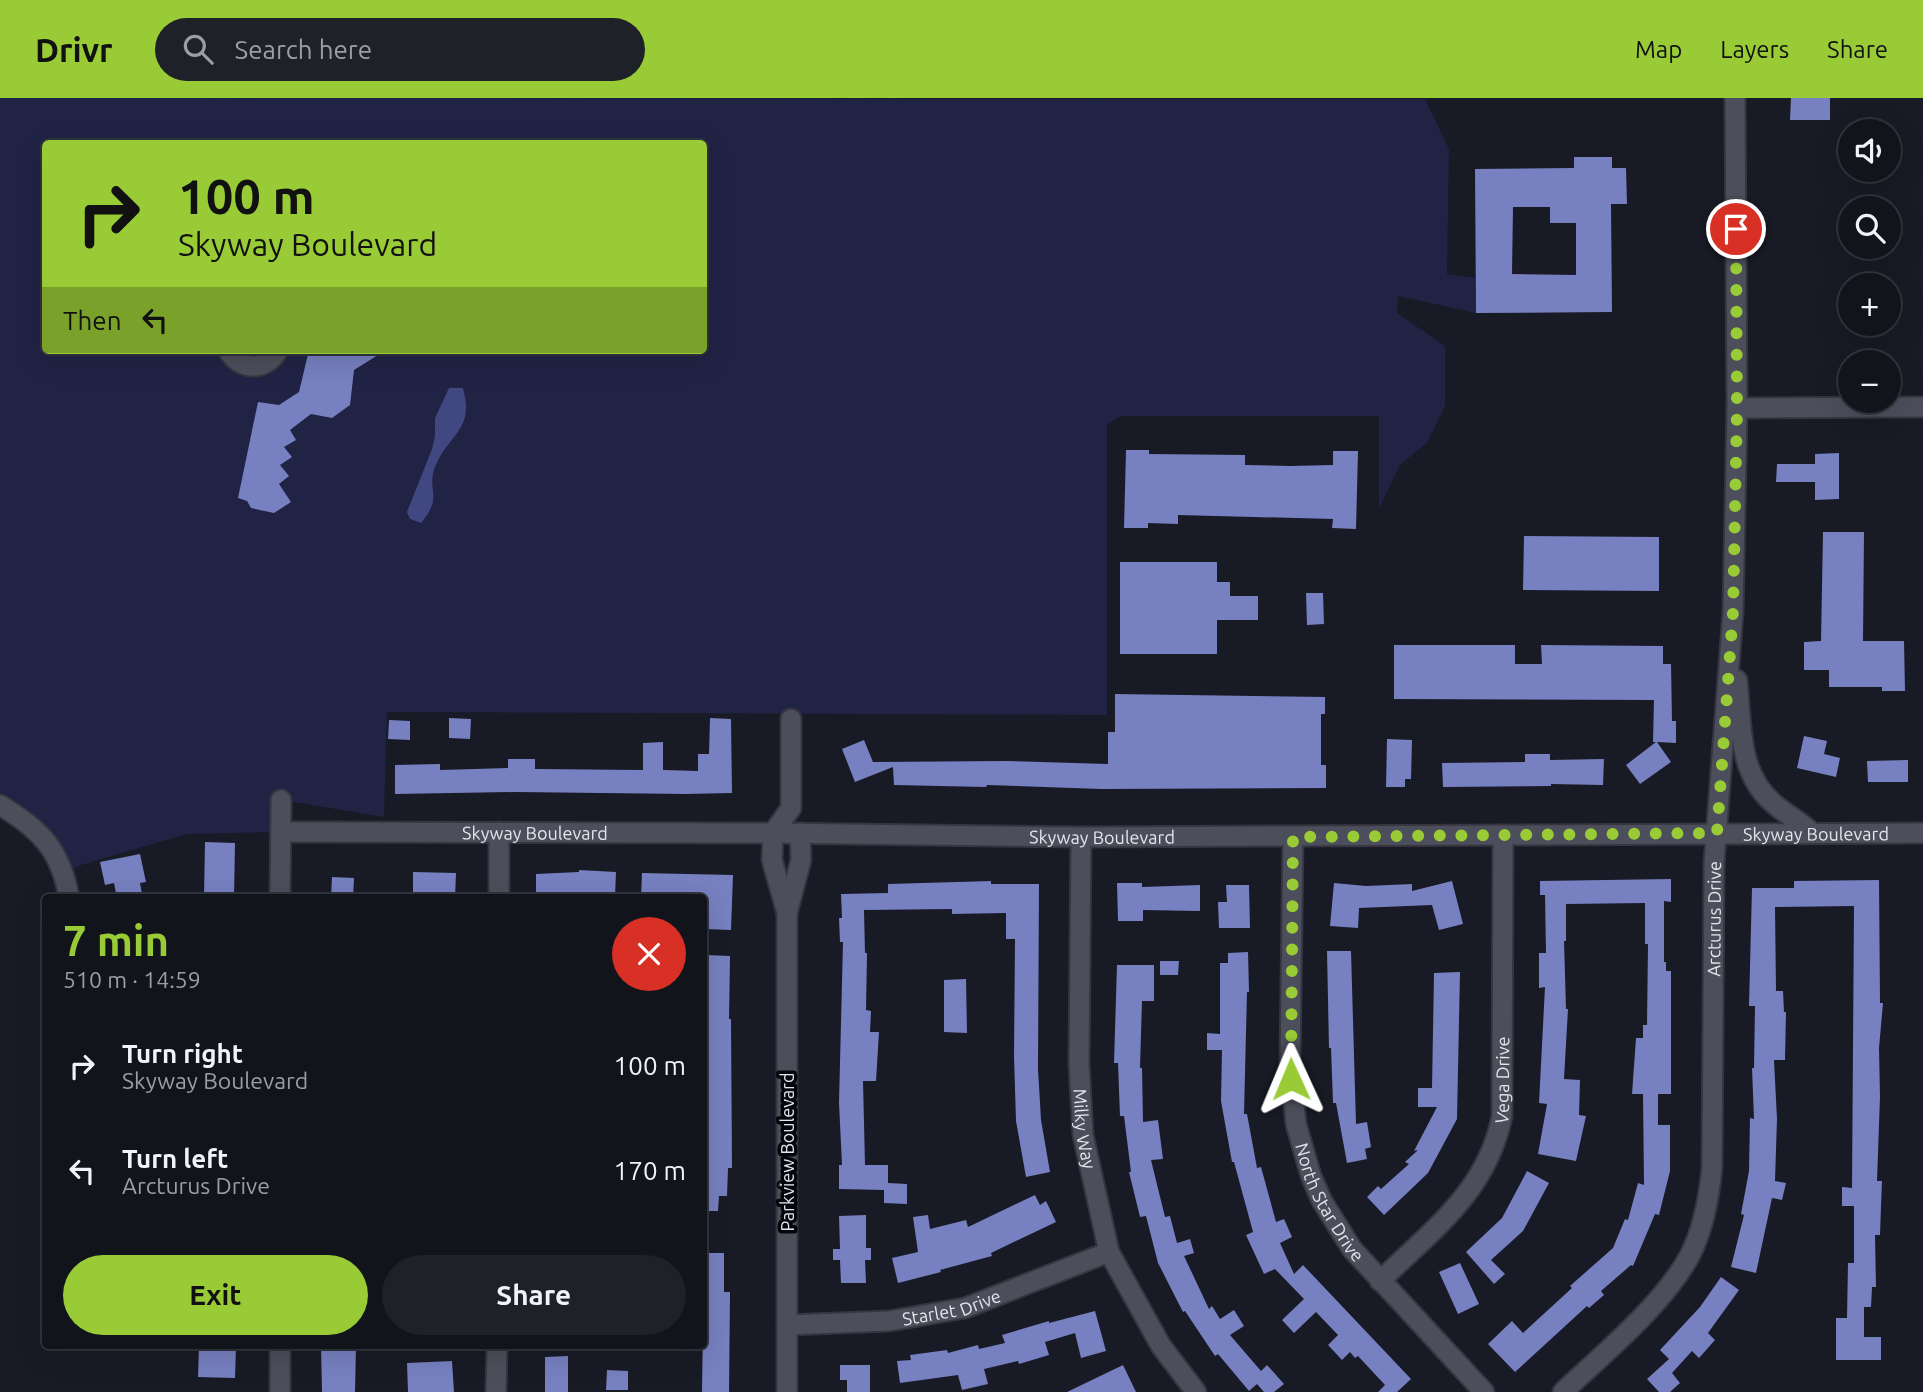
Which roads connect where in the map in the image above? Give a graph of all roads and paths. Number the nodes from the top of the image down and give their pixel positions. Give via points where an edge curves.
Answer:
1 (1735, 98) edge
2 (231, 354) edge
3 (275, 354) edge
4 (1923, 407) edge
5 (1737, 408) junction
6 (1732, 630) junction
7 (791, 719) dead end
8 (282, 800) dead end
9 (0, 804) edge
10 (281, 832) junction
11 (499, 832) junction
12 (773, 833) junction
13 (800, 833) junction
14 (1717, 833) junction
15 (1812, 833) junction
16 (1923, 833) edge
17 (1503, 835) junction
18 (1081, 837) junction
19 (1293, 837) junction
20 (68, 894) edge
21 (280, 894) edge
22 (499, 894) edge
23 (787, 913) junction
24 (1108, 1252) junction
25 (1380, 1281) junction
26 (787, 1325) junction
27 (280, 1349) edge
28 (497, 1349) edge
29 (280, 1392) edge
30 (496, 1392) edge
31 (787, 1392) edge
32 (1196, 1392) edge
33 (1484, 1392) edge
34 (1563, 1392) edge

1 - 5 street, Arcturus Drive
2 - 3 street via 236,362 257,367
4 - 5 street
5 - 6 street, Arcturus Drive
6 - 14 street, Arcturus Drive
6 - 15 street via 1748,767 1765,796
7 - 12 street via 791,807
8 - 10 street
9 - 20 street via 40,832 55,852
10 - 11 street, Skyway Boulevard
10 - 21 street
11 - 12 street, Skyway Boulevard
11 - 22 street
12 - 13 street, Skyway Boulevard
12 - 23 street, Parkview Boulevard via 772,860
13 - 18 street, Skyway Boulevard
13 - 23 street, Parkview Boulevard via 801,860
14 - 15 street, Skyway Boulevard
14 - 17 street, Skyway Boulevard
14 - 34 street, Arcturus Drive via 1712,1168 1701,1227 1678,1275
15 - 16 street, Skyway Boulevard
17 - 19 street, Skyway Boulevard
17 - 25 street, Vega Drive via 1502,1116 1497,1142 1472,1188
18 - 19 street, Skyway Boulevard
18 - 24 street, Milky Way via 1079,1064 1083,1135
19 - 25 street, North Star Drive via 1290,1064 1296,1124 1322,1201 1352,1250
23 - 26 street, Parkview Boulevard
24 - 26 street, Starlet Drive via 965,1308 890,1321
24 - 32 street, Milky Way via 1161,1346
25 - 33 street, North Star Drive
26 - 31 street, Parkview Boulevard
27 - 29 street
28 - 30 street

